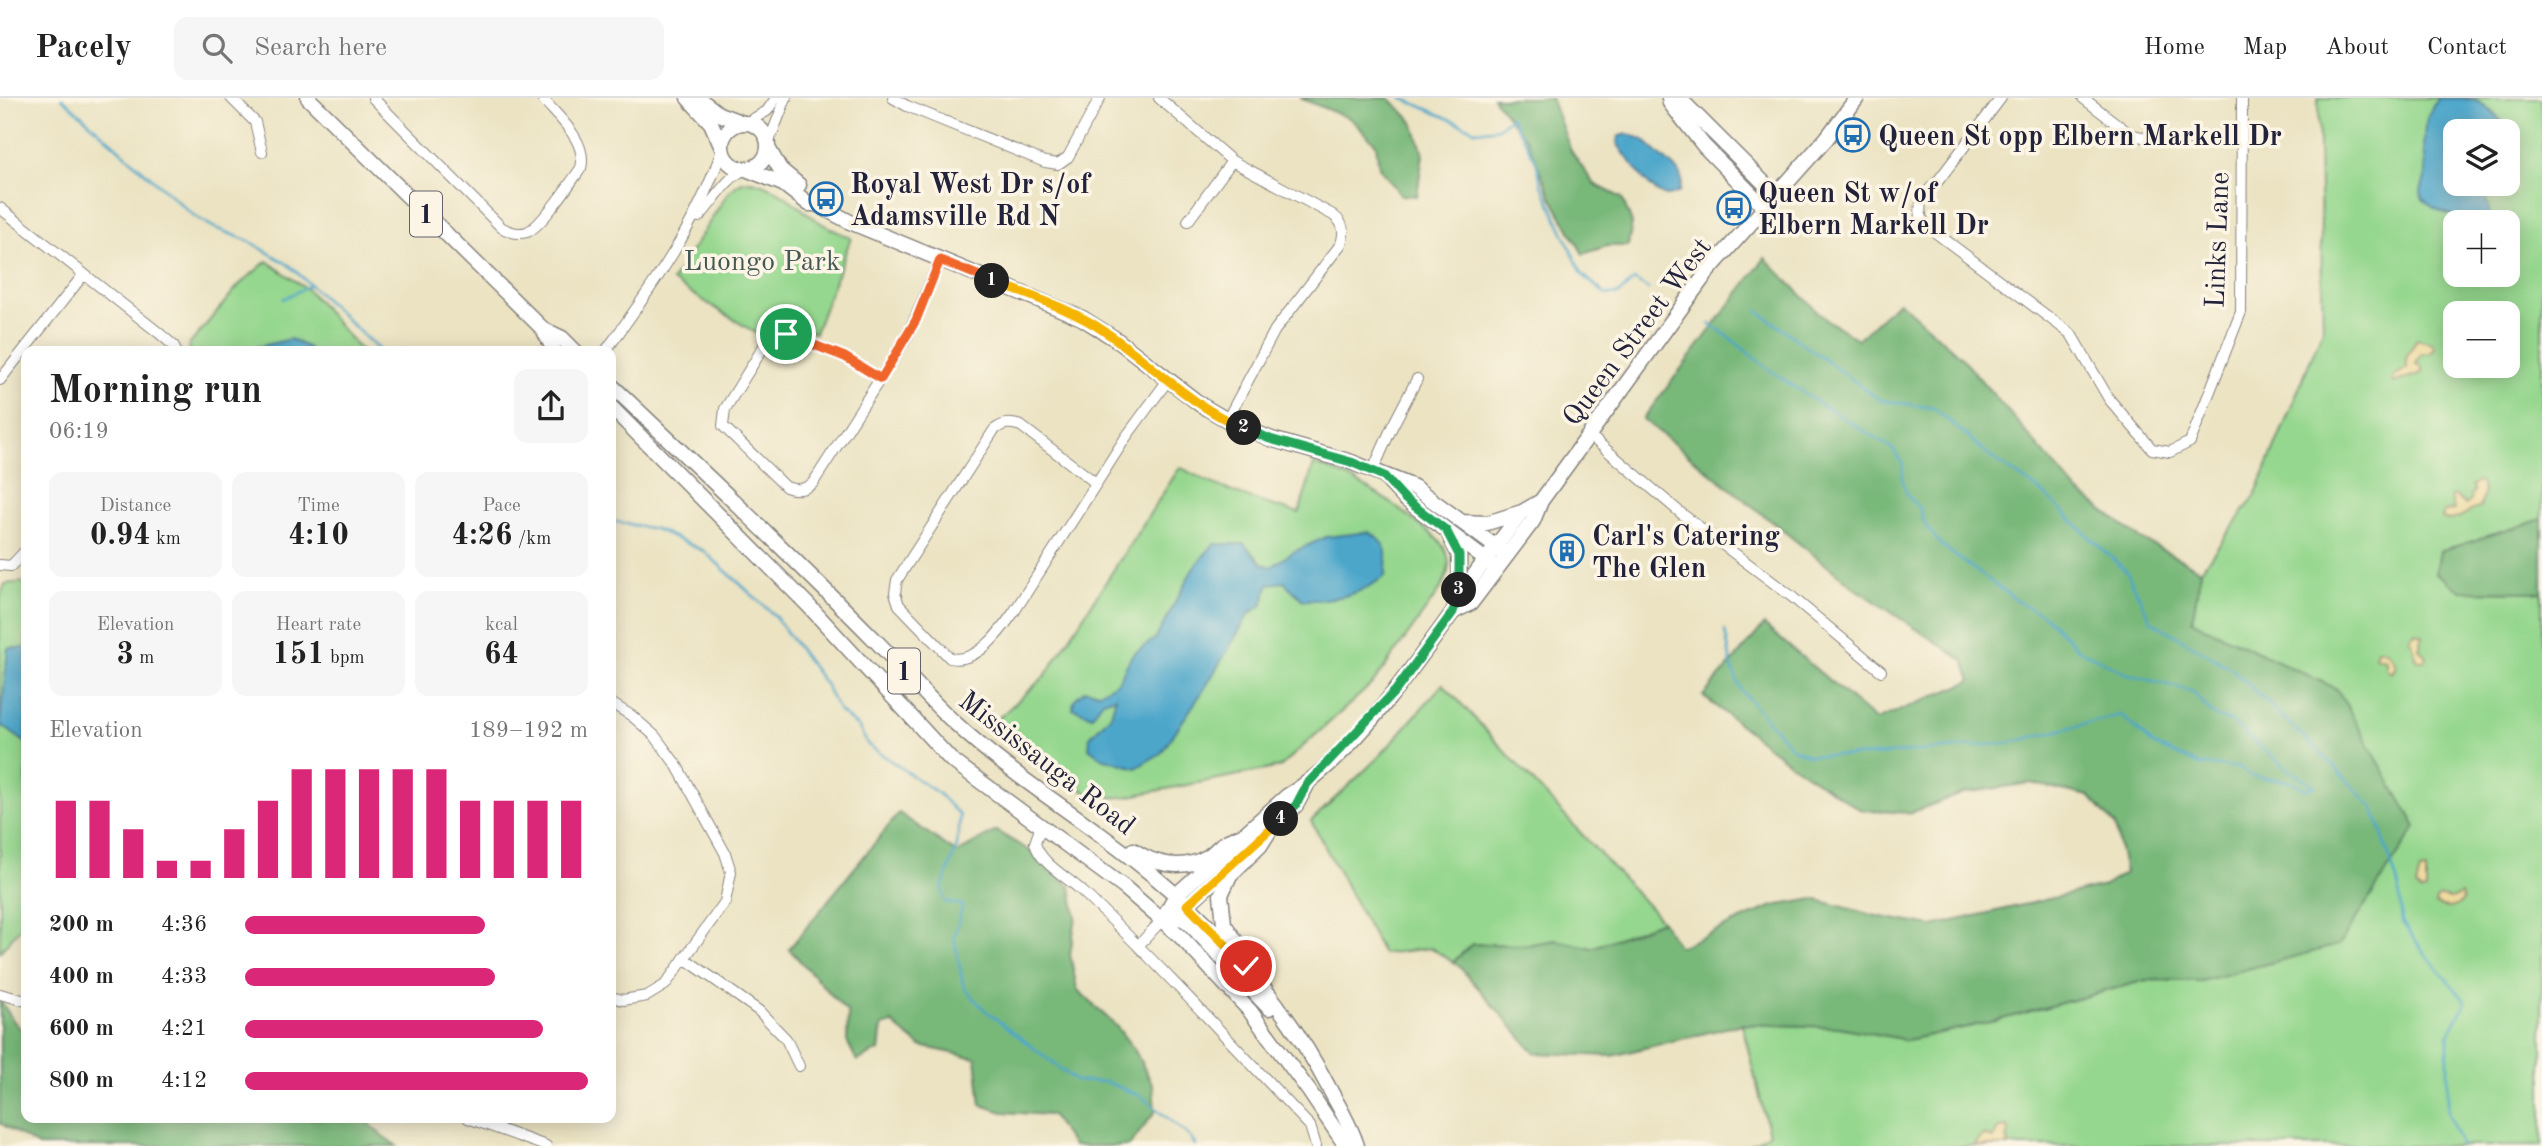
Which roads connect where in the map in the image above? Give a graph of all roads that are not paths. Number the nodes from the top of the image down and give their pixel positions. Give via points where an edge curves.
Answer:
1 (231, 98) edge
2 (308, 98) edge
3 (373, 98) edge
4 (542, 98) edge
5 (688, 98) edge
6 (698, 98) edge
7 (776, 98) edge
8 (786, 98) edge
9 (893, 98) edge
10 (1100, 98) edge
11 (1158, 98) edge
12 (1669, 98) edge
13 (1679, 98) edge
14 (1857, 98) edge
15 (2001, 98) edge
16 (2083, 98) edge
17 (2242, 98) edge
18 (745, 123) junction
19 (2241, 140) junction
20 (768, 146) junction
21 (722, 149) junction
22 (262, 152) dead end
23 (1232, 161) junction
24 (746, 169) junction
25 (1776, 195) junction
26 (816, 204) junction
27 (0, 208) edge
28 (1764, 208) junction
29 (1188, 221) dead end
30 (691, 225) junction
31 (940, 260) junction
32 (84, 274) junction
33 (543, 329) junction
34 (27, 346) edge
35 (174, 346) edge
36 (552, 346) edge
37 (570, 346) edge
38 (609, 346) edge
39 (21, 354) edge
40 (881, 379) junction
41 (1417, 379) dead end
42 (0, 380) edge
43 (1168, 380) junction
44 (616, 391) edge
45 (616, 412) edge
46 (1227, 420) junction
47 (1589, 435) junction
48 (1378, 473) junction
49 (1096, 483) junction
50 (1541, 501) junction
51 (1522, 512) junction
52 (1462, 522) junction
53 (1446, 530) junction
54 (1501, 551) junction
55 (21, 555) edge
56 (1491, 564) junction
57 (0, 565) edge
58 (1460, 594) junction
59 (1453, 612) junction
60 (1881, 671) dead end
61 (616, 706) edge
62 (1307, 784) junction
63 (1041, 826) junction
64 (1272, 827) junction
65 (1096, 833) junction
66 (1245, 834) junction
67 (1181, 900) junction
68 (1162, 920) junction
69 (1138, 946) junction
70 (684, 958) junction
71 (0, 994) edge
72 (616, 998) edge
73 (21, 1000) edge
74 (1278, 1005) junction
75 (1293, 1027) junction
76 (799, 1066) dead end
77 (482, 1123) edge
78 (546, 1146) edge
79 (1316, 1146) edge
80 (1346, 1146) edge
81 (1357, 1146) edge

1 - 22 street via 255,122
2 - 33 main road, 1
3 - 4 street via 501,227 519,234 535,228 583,160 579,144
5 - 21 main road via 711,122
6 - 18 main road via 719,114
7 - 18 street via 768,111
8 - 20 street
9 - 10 street via 1058,164 1068,157
11 - 23 street
12 - 28 main road via 1704,146
13 - 25 main road
14 - 25 main road, Queen Street West
15 - 19 street, Links Lane via 1926,191 1919,214 1924,224 2071,334 2109,399 2152,449 2170,452 2190,442 2241,312
16 - 19 street, Links Lane via 2130,134 2154,139
17 - 19 street, Links Lane
18 - 20 main road via 762,130
18 - 21 main road via 725,134
20 - 24 main road via 763,160
20 - 26 main road via 780,169
21 - 24 main road via 727,161
21 - 30 street
23 - 29 street
23 - 46 street via 1333,215 1342,224 1343,234 1341,244 1275,330
24 - 26 main road via 773,178 809,204
24 - 30 street via 722,186
25 - 28 main road, Queen Street West
26 - 31 main road
27 - 32 street
28 - 47 main road, Queen Street West via 1708,271
30 - 38 street
31 - 40 street via 916,320
31 - 43 main road via 1082,318
32 - 34 street
32 - 35 street
33 - 36 main road, 1
33 - 37 main road, 1
39 - 42 street
40 - 40 street via 813,483 804,489 786,487 723,426 724,410 766,343 776,336 789,334 845,357
41 - 48 street via 1392,427
43 - 46 main road
43 - 49 street
44 - 65 main road, Mississauga Road / 1 via 726,493 952,721
45 - 63 main road, Mississauga Road / 1 via 808,604 950,759
46 - 48 main road via 1270,439 1323,452
47 - 50 main road, Queen Street West
47 - 60 street
48 - 52 main road via 1414,487
48 - 53 main road
49 - 49 street via 1021,426 999,426 897,580 894,589 899,605 950,658 973,654 1008,621
50 - 51 main road, Queen Street West
50 - 54 main road, Queen Street West via 1533,521
51 - 52 main road via 1487,523
51 - 54 main road, Queen Street West
52 - 54 main road
53 - 56 main road
53 - 58 main road via 1459,555
54 - 56 main road, Queen Street West
55 - 57 street via 11,566
56 - 58 main road, Queen Street West
56 - 59 main road, Queen Street West via 1471,603
58 - 59 main road, Queen Street West
59 - 62 main road, Queen Street West via 1396,690
61 - 70 street via 655,736 726,853 731,872 725,902
62 - 64 main road, Queen Street West via 1296,805
62 - 66 main road, Queen Street West
63 - 68 main road, Mississauga Road / 1
63 - 69 street via 1035,843 1046,861
64 - 67 main road, Queen Street West
64 - 74 main road via 1230,875 1221,905 1228,933 1275,988
65 - 66 main road via 1107,831 1147,859 1182,865 1204,859 1226,841
65 - 67 main road, Mississauga Road / 1
66 - 67 main road, Queen Street West
67 - 68 main road, Queen Street West
67 - 74 main road, Mississauga Road / 1
68 - 69 street
68 - 75 main road via 1188,922 1277,1016
68 - 80 main road, Mississauga Road / 1 via 1250,1011
69 - 79 street via 1310,1126
70 - 72 street via 665,985 647,996
70 - 76 street via 759,1011 786,1040
71 - 73 street
74 - 75 main road, Mississauga Road / 1
75 - 81 main road, Mississauga Road / 1 via 1324,1077
77 - 78 street

